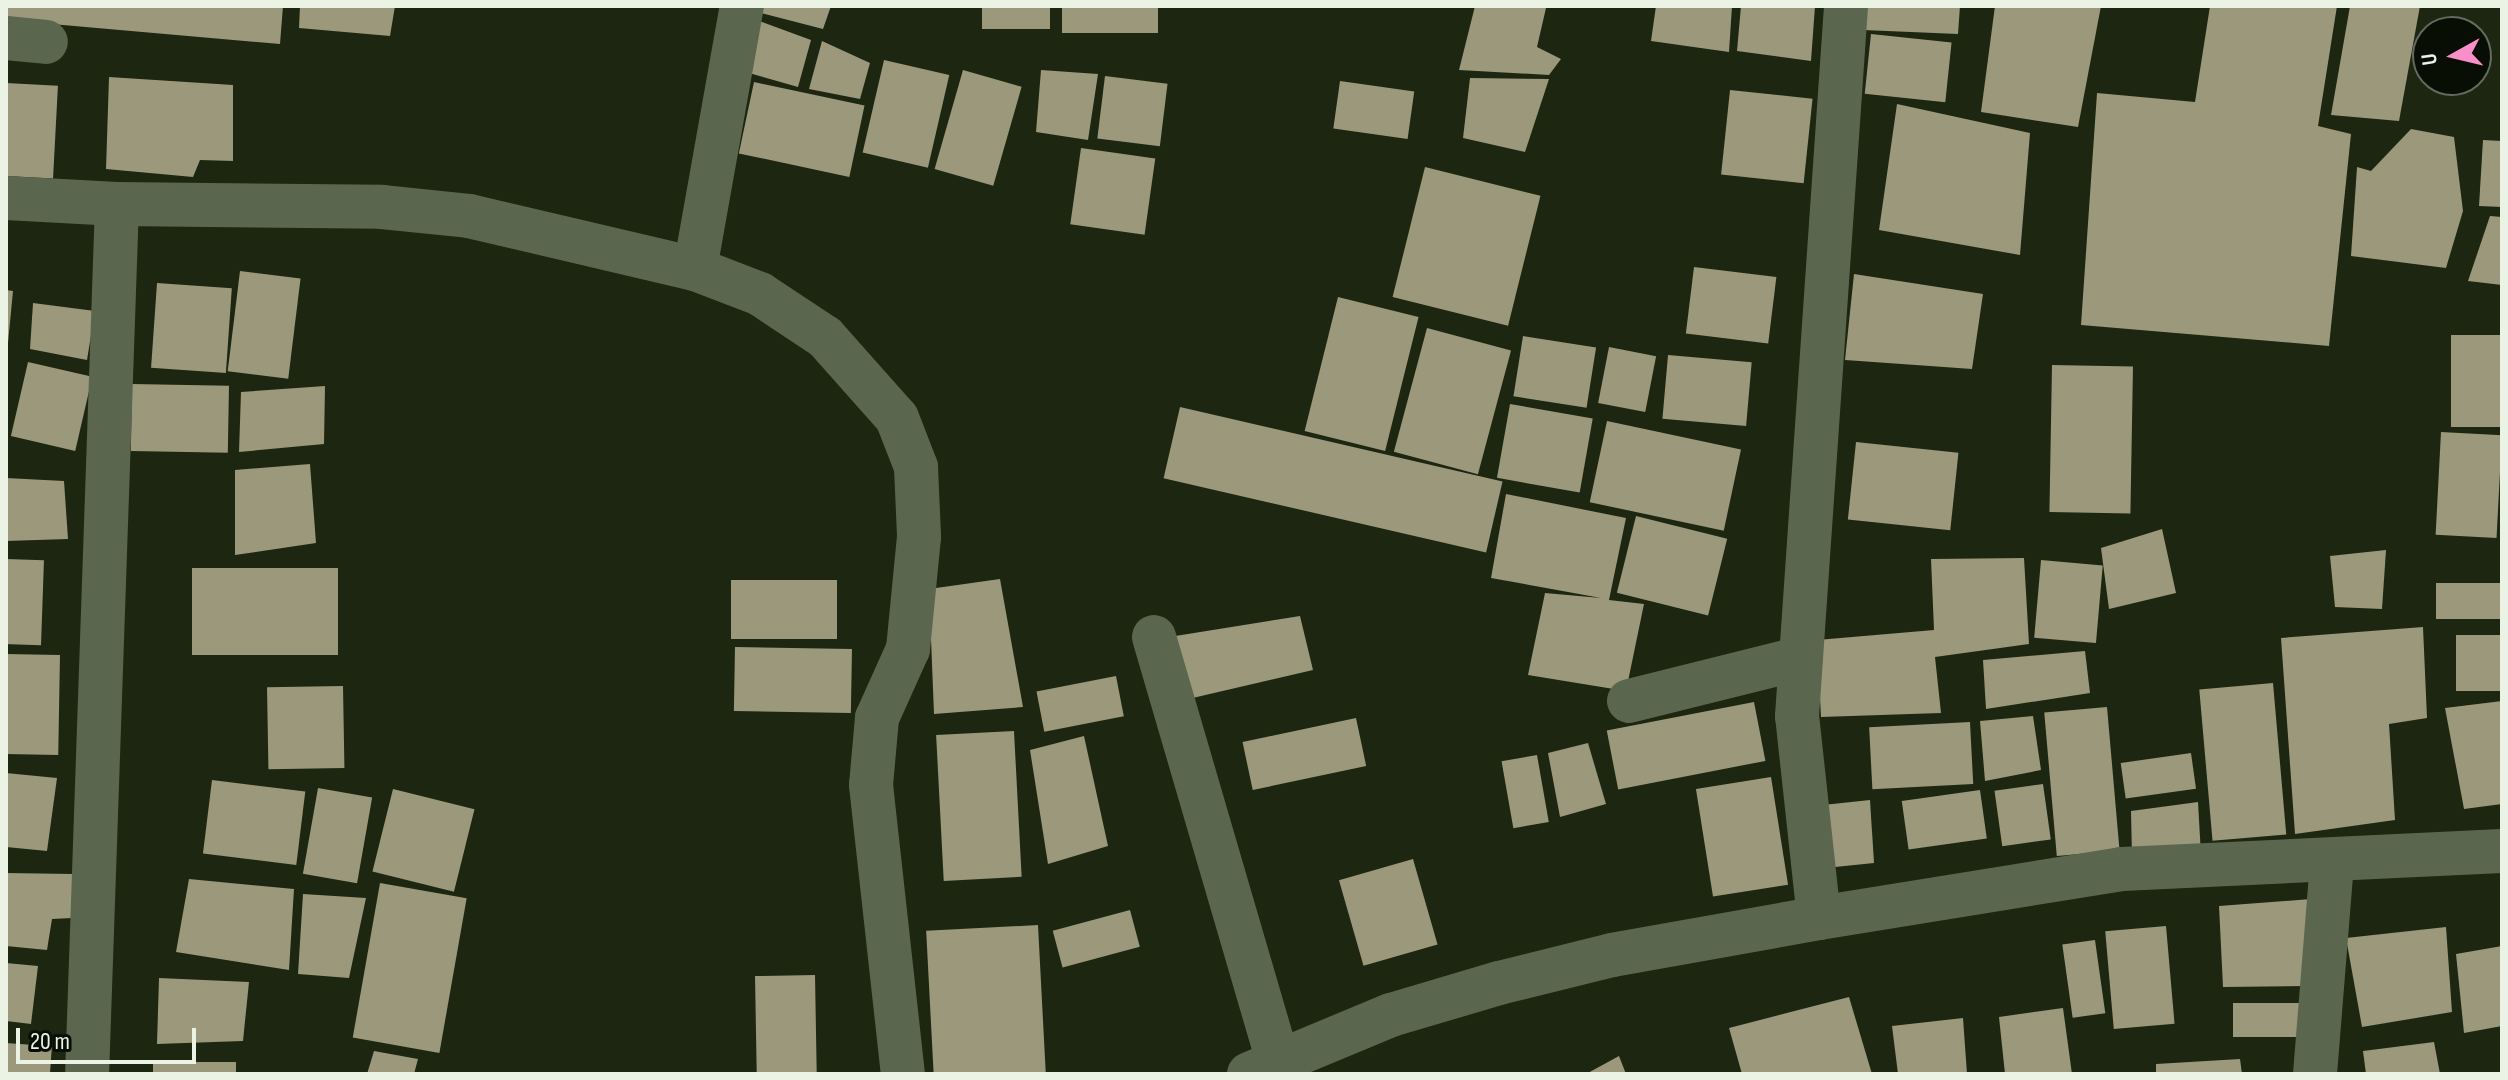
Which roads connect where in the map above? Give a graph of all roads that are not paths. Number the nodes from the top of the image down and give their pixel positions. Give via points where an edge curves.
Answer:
1 (742, 6) edge
2 (1846, 6) edge
3 (6, 198) edge
4 (117, 204) junction
5 (695, 269) junction
6 (1154, 637) dead end
7 (1801, 658) junction
8 (1629, 701) dead end
9 (2502, 851) edge
10 (2332, 861) junction
11 (1819, 918) junction
12 (1263, 1068) edge
13 (87, 1074) edge
14 (903, 1074) edge
15 (2315, 1074) edge

1 - 5 street
2 - 7 street
3 - 4 street
4 - 5 street via 382,207 469,216
4 - 13 street
5 - 14 street via 760,294 825,337 897,418 916,467 919,537 908,649 877,718 871,785
6 - 12 street
7 - 8 street
7 - 11 street via 1797,716
9 - 10 street
10 - 11 street via 2122,869
10 - 15 street
11 - 12 street via 1612,955 1499,983 1391,1015

